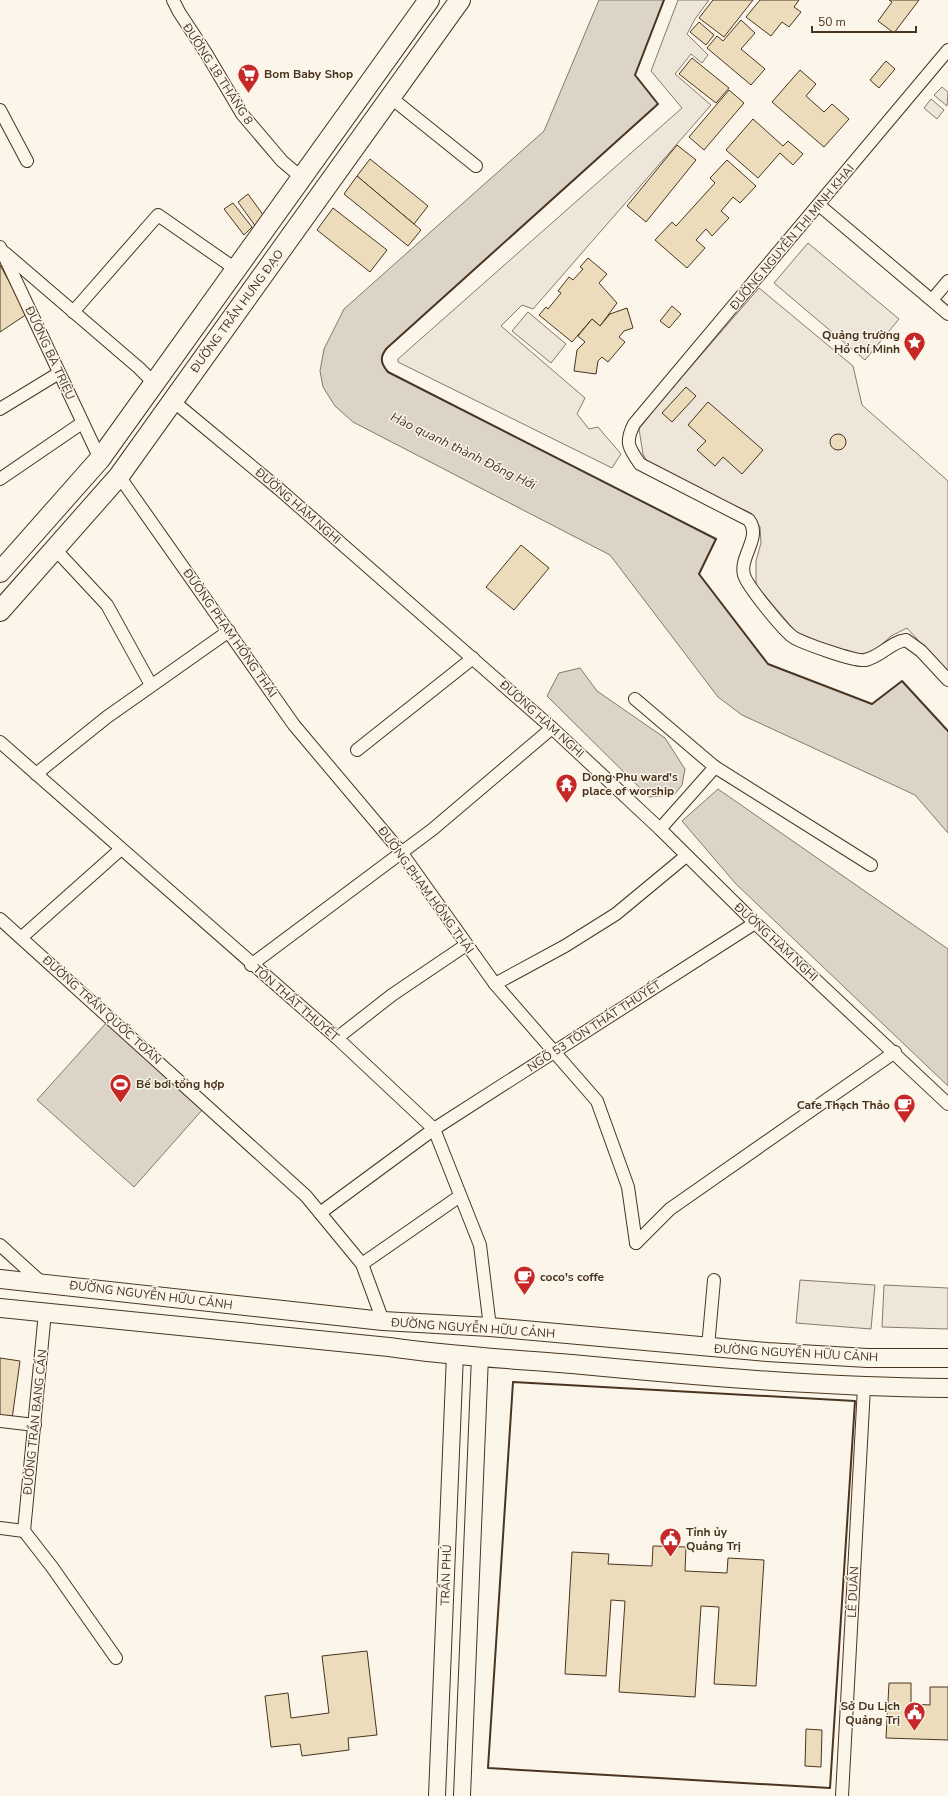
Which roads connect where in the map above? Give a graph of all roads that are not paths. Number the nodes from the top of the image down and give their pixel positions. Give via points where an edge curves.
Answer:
1 (173, 0) edge
2 (429, 0) edge
3 (460, 0) edge
4 (948, 50) edge
5 (374, 78) junction
6 (390, 97) junction
7 (0, 110) edge
8 (27, 161) dead end
9 (476, 166) dead end
10 (302, 178) junction
11 (819, 204) junction
12 (1, 249) edge
13 (237, 270) junction
14 (948, 281) edge
15 (932, 300) junction
16 (73, 312) junction
17 (948, 314) edge
18 (59, 373) junction
19 (155, 384) junction
20 (173, 401) junction
21 (0, 409) edge
22 (82, 423) junction
23 (100, 459) junction
24 (119, 476) junction
25 (0, 479) edge
26 (54, 548) junction
27 (0, 572) edge
28 (0, 611) edge
29 (229, 631) junction
30 (473, 658) junction
31 (948, 680) edge
32 (151, 685) junction
33 (635, 699) dead end
34 (552, 728) junction
35 (0, 742) edge
36 (357, 750) dead end
37 (715, 767) junction
38 (36, 774) junction
39 (660, 830) junction
40 (121, 849) junction
41 (401, 852) junction
42 (686, 856) junction
43 (872, 865) dead end
44 (0, 919) edge
45 (755, 923) junction
46 (22, 937) junction
47 (466, 945) junction
48 (251, 965) junction
49 (495, 984) junction
50 (337, 1038) junction
51 (554, 1052) junction
52 (895, 1052) junction
53 (948, 1104) edge
54 (434, 1130) junction
55 (460, 1196) junction
56 (320, 1213) junction
57 (0, 1245) edge
58 (362, 1264) junction
59 (0, 1279) edge
60 (714, 1280) dead end
61 (42, 1283) junction
62 (0, 1308) edge
63 (45, 1312) junction
64 (383, 1321) junction
65 (490, 1327) junction
66 (708, 1347) junction
67 (455, 1354) junction
68 (483, 1356) junction
69 (867, 1358) junction
70 (948, 1358) edge
71 (864, 1387) junction
72 (948, 1388) edge
73 (0, 1421) edge
74 (35, 1425) junction
75 (0, 1528) edge
76 (24, 1531) junction
77 (116, 1658) dead end
78 (437, 1796) edge
79 (462, 1796) edge
80 (842, 1796) edge

1 - 10 street, ĐƯỜNG 18 THÁNG 8 via 242,114 282,161
2 - 5 main road, ĐƯỜNG TRẦN HƯNG ĐẠO
3 - 6 main road, ĐƯỜNG TRẦN HƯNG ĐẠO
4 - 11 street, ĐƯỜNG NGUYỄN THỊ MINH KHAI
5 - 6 main road
5 - 10 main road, ĐƯỜNG TRẦN HƯNG ĐẠO
6 - 9 street
6 - 20 main road, ĐƯỜNG TRẦN HƯNG ĐẠO
7 - 8 street
10 - 13 main road, ĐƯỜNG TRẦN HƯNG ĐẠO
11 - 15 street
11 - 31 street, ĐƯỜNG NGUYỄN THỊ MINH KHAI via 634,424 628,436 629,444 640,464 734,511 753,525 753,537 744,563 744,575 773,615 793,637 864,660 906,640 922,650
12 - 16 street
12 - 18 street, ĐƯỜNG BÀ TRIỆU
13 - 16 street via 158,215
13 - 19 main road, ĐƯỜNG TRẦN HƯNG ĐẠO
14 - 15 street
15 - 17 street
16 - 19 street
18 - 21 street
18 - 22 street, ĐƯỜNG BÀ TRIỆU
19 - 20 main road
19 - 23 main road, ĐƯỜNG TRẦN HƯNG ĐẠO
20 - 24 main road, ĐƯỜNG TRẦN HƯNG ĐẠO
20 - 30 street, ĐƯỜNG HÀM NGHI
22 - 23 street, ĐƯỜNG BÀ TRIỆU
22 - 25 street
23 - 27 main road, ĐƯỜNG TRẦN HƯNG ĐẠO
24 - 26 main road, ĐƯỜNG TRẦN HƯNG ĐẠO
24 - 29 street, ĐƯỜNG PHẠM HỒNG THÁI
26 - 28 main road, ĐƯỜNG TRẦN HƯNG ĐẠO
26 - 32 street via 107,605
29 - 32 street
29 - 41 street, ĐƯỜNG PHẠM HỒNG THÁI via 294,725
30 - 34 street, ĐƯỜNG HÀM NGHI
30 - 36 street
32 - 38 street
33 - 37 street
34 - 39 street, ĐƯỜNG HÀM NGHI
34 - 41 street via 454,812
35 - 38 street, TÔN THẤT THUYẾT
37 - 39 street
37 - 43 street
38 - 40 street, TÔN THẤT THUYẾT
39 - 42 street, ĐƯỜNG HÀM NGHI
40 - 46 street
40 - 48 street, TÔN THẤT THUYẾT
41 - 47 street, ĐƯỜNG PHẠM HỒNG THÁI
41 - 48 street
42 - 45 street, ĐƯỜNG HÀM NGHI
42 - 49 street via 616,914 565,946
44 - 46 street, ĐƯỜNG TRẦN QUỐC TOẢN
45 - 51 street, NGÕ 53 TÔN THẤT THUYẾT
45 - 52 street, ĐƯỜNG HÀM NGHI
46 - 56 street, ĐƯỜNG TRẦN QUỐC TOẢN via 306,1196
47 - 49 street, ĐƯỜNG PHẠM HỒNG THÁI
47 - 50 street via 392,995
48 - 50 street, TÔN THẤT THUYẾT
49 - 51 street, ĐƯỜNG PHẠM HỒNG THÁI
50 - 54 street, TÔN THẤT THUYẾT
51 - 52 street, ĐƯỜNG PHẠM HỒNG THÁI via 597,1101 628,1187 636,1243 670,1208
51 - 54 street, NGÕ 53 TÔN THẤT THUYẾT
52 - 53 street, ĐƯỜNG HÀM NGHI
54 - 55 street, TÔN THẤT THUYẾT
54 - 56 street, NGÕ 53 TÔN THẤT THUYẾT
55 - 58 street
55 - 65 street, TÔN THẤT THUYẾT via 480,1245
56 - 58 street, ĐƯỜNG TRẦN QUỐC TOẢN
57 - 61 street
58 - 64 street, ĐƯỜNG TRẦN QUỐC TOẢN
59 - 61 main road, ĐƯỜNG NGUYỄN HỮU CẢNH
60 - 66 street
61 - 63 main road
61 - 64 main road, ĐƯỜNG NGUYỄN HỮU CẢNH
62 - 63 main road, ĐƯỜNG NGUYỄN HỮU CẢNH
63 - 67 main road, ĐƯỜNG NGUYỄN HỮU CẢNH
63 - 74 street, ĐƯỜNG TRẦN BANG CẤN
64 - 65 main road, ĐƯỜNG NGUYỄN HỮU CẢNH
65 - 66 main road, ĐƯỜNG NGUYỄN HỮU CẢNH
65 - 68 main road
66 - 69 main road, ĐƯỜNG NGUYỄN HỮU CẢNH
67 - 68 main road, ĐƯỜNG NGUYỄN HỮU CẢNH
67 - 78 street, TRẦN PHÚ
68 - 71 main road, ĐƯỜNG NGUYỄN HỮU CẢNH via 712,1377
68 - 79 street, TRẦN PHÚ
69 - 70 main road, ĐƯỜNG NGUYỄN HỮU CẢNH
69 - 71 main road
71 - 72 main road, ĐƯỜNG NGUYỄN HỮU CẢNH
71 - 80 street, LÊ DUẨN
73 - 74 street
74 - 76 street, ĐƯỜNG TRẦN BANG CẤN
75 - 76 street
76 - 77 street

